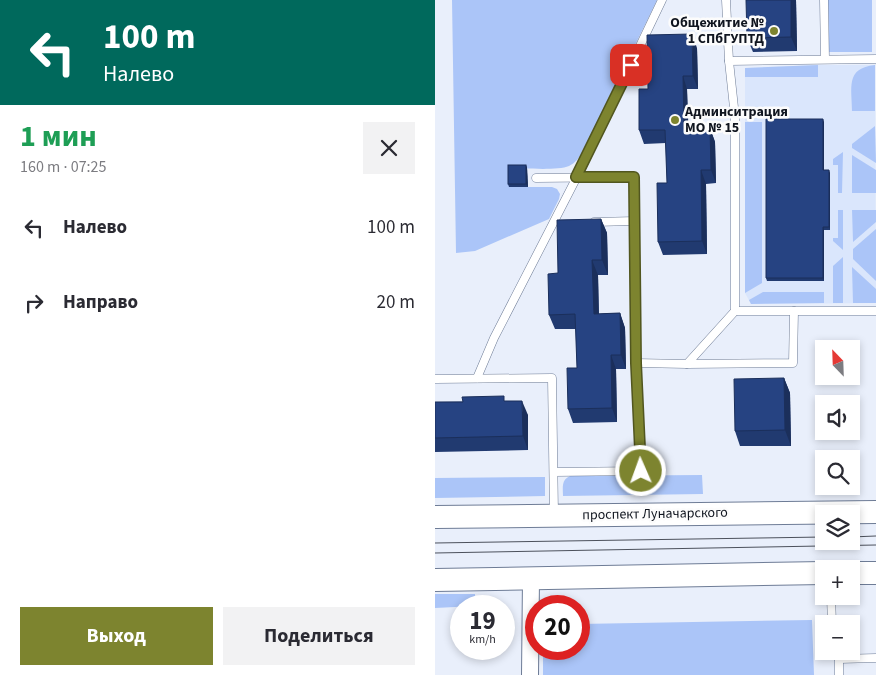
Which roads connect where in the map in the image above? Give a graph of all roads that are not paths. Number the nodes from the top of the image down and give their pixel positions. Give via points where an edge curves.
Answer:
1 (662, 0) edge
2 (727, 0) edge
3 (824, 0) edge
4 (876, 58) edge
5 (825, 59) junction
6 (729, 61) junction
7 (576, 177) junction
8 (536, 178) dead end
9 (635, 221) junction
10 (587, 222) edge
11 (735, 311) junction
12 (794, 311) junction
13 (876, 311) edge
14 (636, 363) junction
15 (687, 364) junction
16 (477, 378) junction
17 (435, 379) edge
18 (554, 472) junction
19 (876, 512) edge
20 (554, 516) junction
21 (435, 517) edge
22 (876, 572) edge
23 (815, 573) edge
24 (860, 573) edge
25 (531, 578) junction
26 (435, 580) edge
27 (860, 657) edge
28 (876, 658) edge
29 (838, 660) edge
30 (530, 675) edge
31 (839, 675) edge

1 - 7 lane
2 - 6 lane
3 - 5 lane
4 - 5 lane
5 - 6 lane
6 - 11 lane via 735,117
7 - 8 lane
7 - 9 lane via 634,177
7 - 16 lane
9 - 10 lane
9 - 14 lane
11 - 12 lane
11 - 15 lane
12 - 13 lane
12 - 15 lane via 793,363
14 - 15 lane
14 - 18 lane via 641,471
16 - 17 lane
16 - 18 lane via 552,378
18 - 20 lane
19 - 20 main road, проспект Луначарского
20 - 21 main road, проспект Луначарского
22 - 24 main road
23 - 25 main road
25 - 26 main road
25 - 30 street
27 - 28 lane
29 - 31 lane

